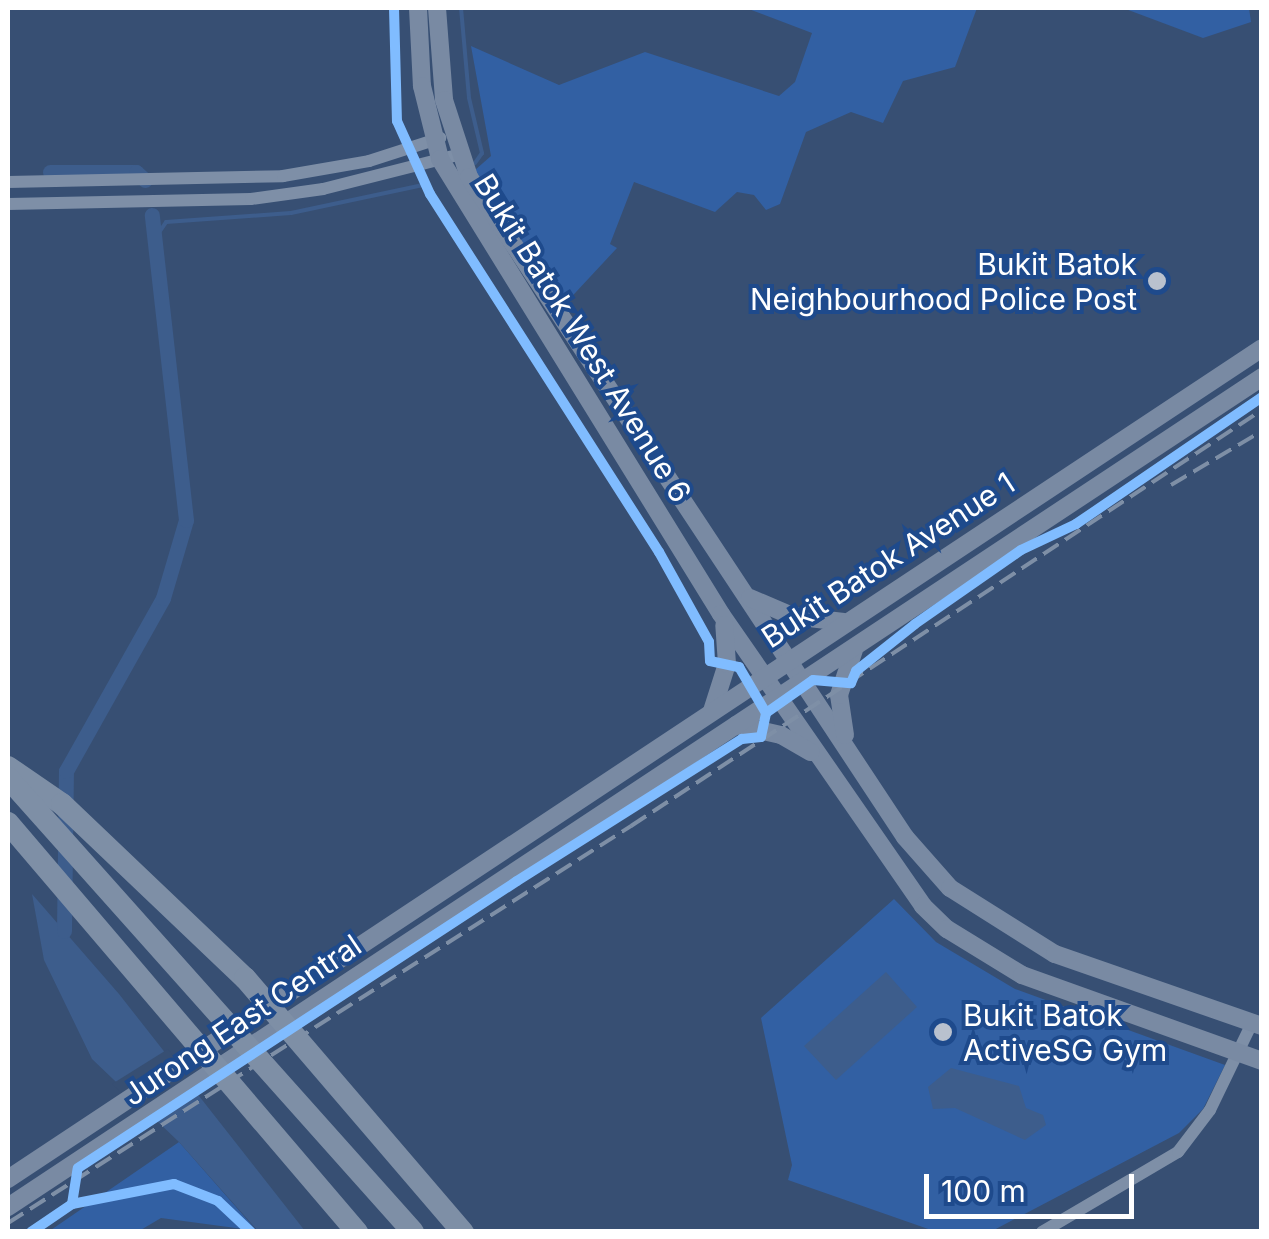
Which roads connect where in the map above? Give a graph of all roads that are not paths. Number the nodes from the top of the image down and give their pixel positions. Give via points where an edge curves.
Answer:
1 (418, 8) edge
2 (437, 8) edge
3 (442, 138) junction
4 (449, 157) junction
5 (8, 182) edge
6 (8, 204) edge
7 (1262, 348) edge
8 (1262, 377) edge
9 (742, 592) junction
10 (721, 614) junction
11 (844, 622) junction
12 (855, 648) junction
13 (788, 658) junction
14 (764, 674) junction
15 (803, 682) junction
16 (780, 698) junction
17 (712, 712) junction
18 (736, 725) junction
19 (850, 755) junction
20 (817, 757) junction
21 (8, 767) edge
22 (8, 778) edge
23 (65, 816) junction
24 (8, 823) edge
25 (444, 885) joint
26 (454, 908) joint
27 (1257, 1024) edge
28 (1240, 1053) junction
29 (1262, 1061) edge
30 (284, 1146) junction
31 (8, 1179) edge
32 (8, 1206) edge
33 (343, 1232) edge
34 (357, 1232) edge
35 (413, 1232) edge
36 (463, 1232) edge
37 (1042, 1232) edge

1 - 3 main road, Bukit Batok West Avenue 6 via 422,86
2 - 3 main road, Bukit Batok West Avenue 6
3 - 4 main road, Bukit Batok West Avenue 6
3 - 5 street via 369,161 258,178
4 - 6 street via 323,189 251,199
4 - 9 main road, Bukit Batok West Avenue 6
4 - 10 main road, Bukit Batok West Avenue 6
7 - 11 main road, Bukit Batok Avenue 1
8 - 12 main road, Bukit Batok Avenue 1
9 - 11 main road via 776,612
9 - 13 main road, Bukit Batok West Avenue 6
10 - 14 main road, Bukit Batok West Avenue 6
10 - 17 main road via 727,664
11 - 13 main road, Bukit Batok Avenue 1
12 - 15 main road, Bukit Batok Avenue 1
12 - 19 main road via 839,695
13 - 14 main road, Bukit Batok Avenue 1
13 - 15 main road, Bukit Batok West Avenue 6
14 - 16 main road, Bukit Batok West Avenue 6
14 - 17 main road, Bukit Batok Avenue 1
15 - 16 main road, Bukit Batok Avenue 1
15 - 19 main road, Bukit Batok West Avenue 6
16 - 18 main road, Bukit Batok Avenue 1
16 - 20 main road, Bukit Batok West Avenue 6
17 - 25 main road, Bukit Batok Avenue 1
18 - 20 main road via 781,734
18 - 26 main road, Bukit Batok Avenue 1
19 - 27 main road, Bukit Batok West Avenue 6 via 905,837 950,888 996,922 1056,954
20 - 28 main road, Bukit Batok West Avenue 6 via 947,929 1022,975
21 - 23 highway
22 - 23 highway
23 - 35 highway via 78,851
23 - 36 highway via 245,978
24 - 30 highway
25 - 31 main road, Jurong East Central
26 - 32 main road, Jurong East Central
27 - 28 street
28 - 29 main road, Bukit Batok West Avenue 6
28 - 37 street via 1178,1152
30 - 33 highway
30 - 34 highway

